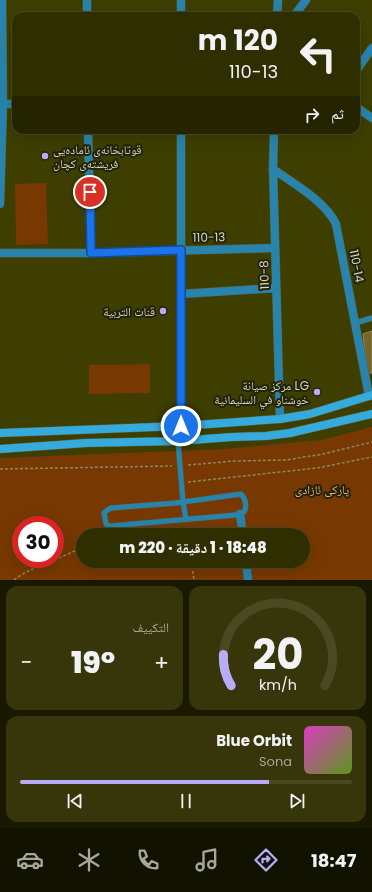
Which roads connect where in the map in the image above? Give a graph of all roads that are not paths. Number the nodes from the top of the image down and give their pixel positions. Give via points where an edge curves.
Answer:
1 (2, 0) edge
2 (87, 0) edge
3 (181, 0) edge
4 (278, 0) edge
5 (306, 0) edge
6 (87, 12) edge
7 (181, 12) edge
8 (277, 12) edge
9 (297, 12) edge
10 (372, 48) edge
11 (360, 65) edge
12 (1, 71) edge
13 (3, 104) junction
14 (12, 104) edge
15 (360, 110) edge
16 (372, 118) edge
17 (88, 134) edge
18 (181, 134) edge
19 (274, 134) edge
20 (1, 139) edge
21 (273, 168) junction
22 (0, 204) edge
23 (275, 248) junction
24 (181, 250) junction
25 (0, 253) edge
26 (91, 253) junction
27 (276, 288) junction
28 (181, 294) junction
29 (372, 318) edge
30 (355, 323) junction
31 (369, 379) edge
32 (370, 396) edge
33 (372, 414) edge
34 (280, 419) junction
35 (181, 426) junction
36 (0, 433) edge
37 (178, 441) junction
38 (0, 449) edge
39 (183, 502) junction
40 (240, 514) junction
41 (186, 519) junction
42 (242, 528) edge
43 (247, 568) edge
44 (248, 580) edge

1 - 12 street
2 - 6 street
3 - 7 street
4 - 8 street
5 - 9 street
10 - 11 street
12 - 13 street
13 - 14 street
13 - 20 street
15 - 16 street
17 - 26 street
18 - 24 street
19 - 21 street, 110-8
20 - 22 street
21 - 23 street, 110-8
21 - 30 street, 110-14 via 332,215 336,224
23 - 24 street, 110-13
23 - 27 street, 110-8
24 - 26 street, 110-13
24 - 28 street
25 - 26 street, 110-13
27 - 28 street
27 - 34 street, 110-8
28 - 35 street
29 - 30 lane
30 - 31 street, 110-14
31 - 32 street, 110-14
32 - 34 main road via 310,414
33 - 37 main road via 290,433
34 - 35 main road
35 - 36 main road
37 - 38 main road via 86,443
37 - 39 lane
39 - 40 lane via 241,494 245,500 245,510
39 - 41 lane
39 - 41 lane via 111,508 106,511 106,524 110,526
40 - 41 lane
40 - 42 street
43 - 44 street

